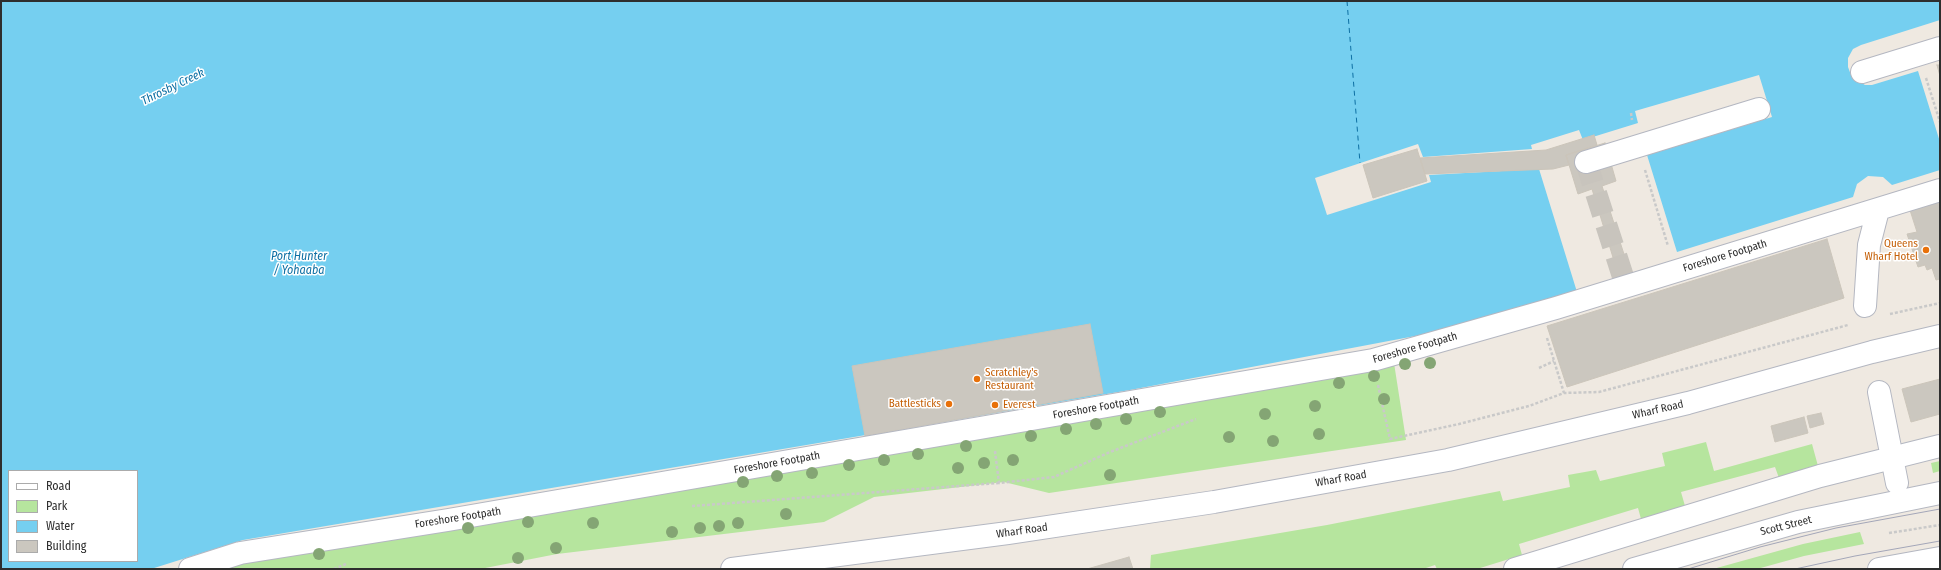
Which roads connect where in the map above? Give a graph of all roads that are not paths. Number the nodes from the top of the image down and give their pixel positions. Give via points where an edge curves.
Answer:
1 (1940, 48) edge
2 (1862, 72) dead end
3 (1759, 109) dead end
4 (1586, 162) dead end
5 (1940, 190) edge
6 (1878, 210) junction
7 (1860, 315) road end
8 (1940, 336) edge
9 (1879, 392) dead end
10 (1940, 446) edge
11 (1891, 457) junction
12 (1897, 483) dead end
13 (1940, 493) edge
14 (1940, 558) edge
15 (190, 569) edge
16 (732, 569) edge
17 (1515, 569) edge
18 (1634, 569) edge
19 (1879, 569) edge

1 - 2 street
3 - 4 street
5 - 6 street, Foreshore Footpath
6 - 7 street via 1869,245
6 - 15 street, Foreshore Footpath via 1556,308 1373,360 448,520 240,553
8 - 16 street, Wharf Road via 1872,352 1688,403 1448,460 1214,502 1008,533
9 - 11 street
10 - 11 street
11 - 12 street
11 - 17 street via 1820,476
13 - 18 street, Scott Street via 1798,522
14 - 19 street

